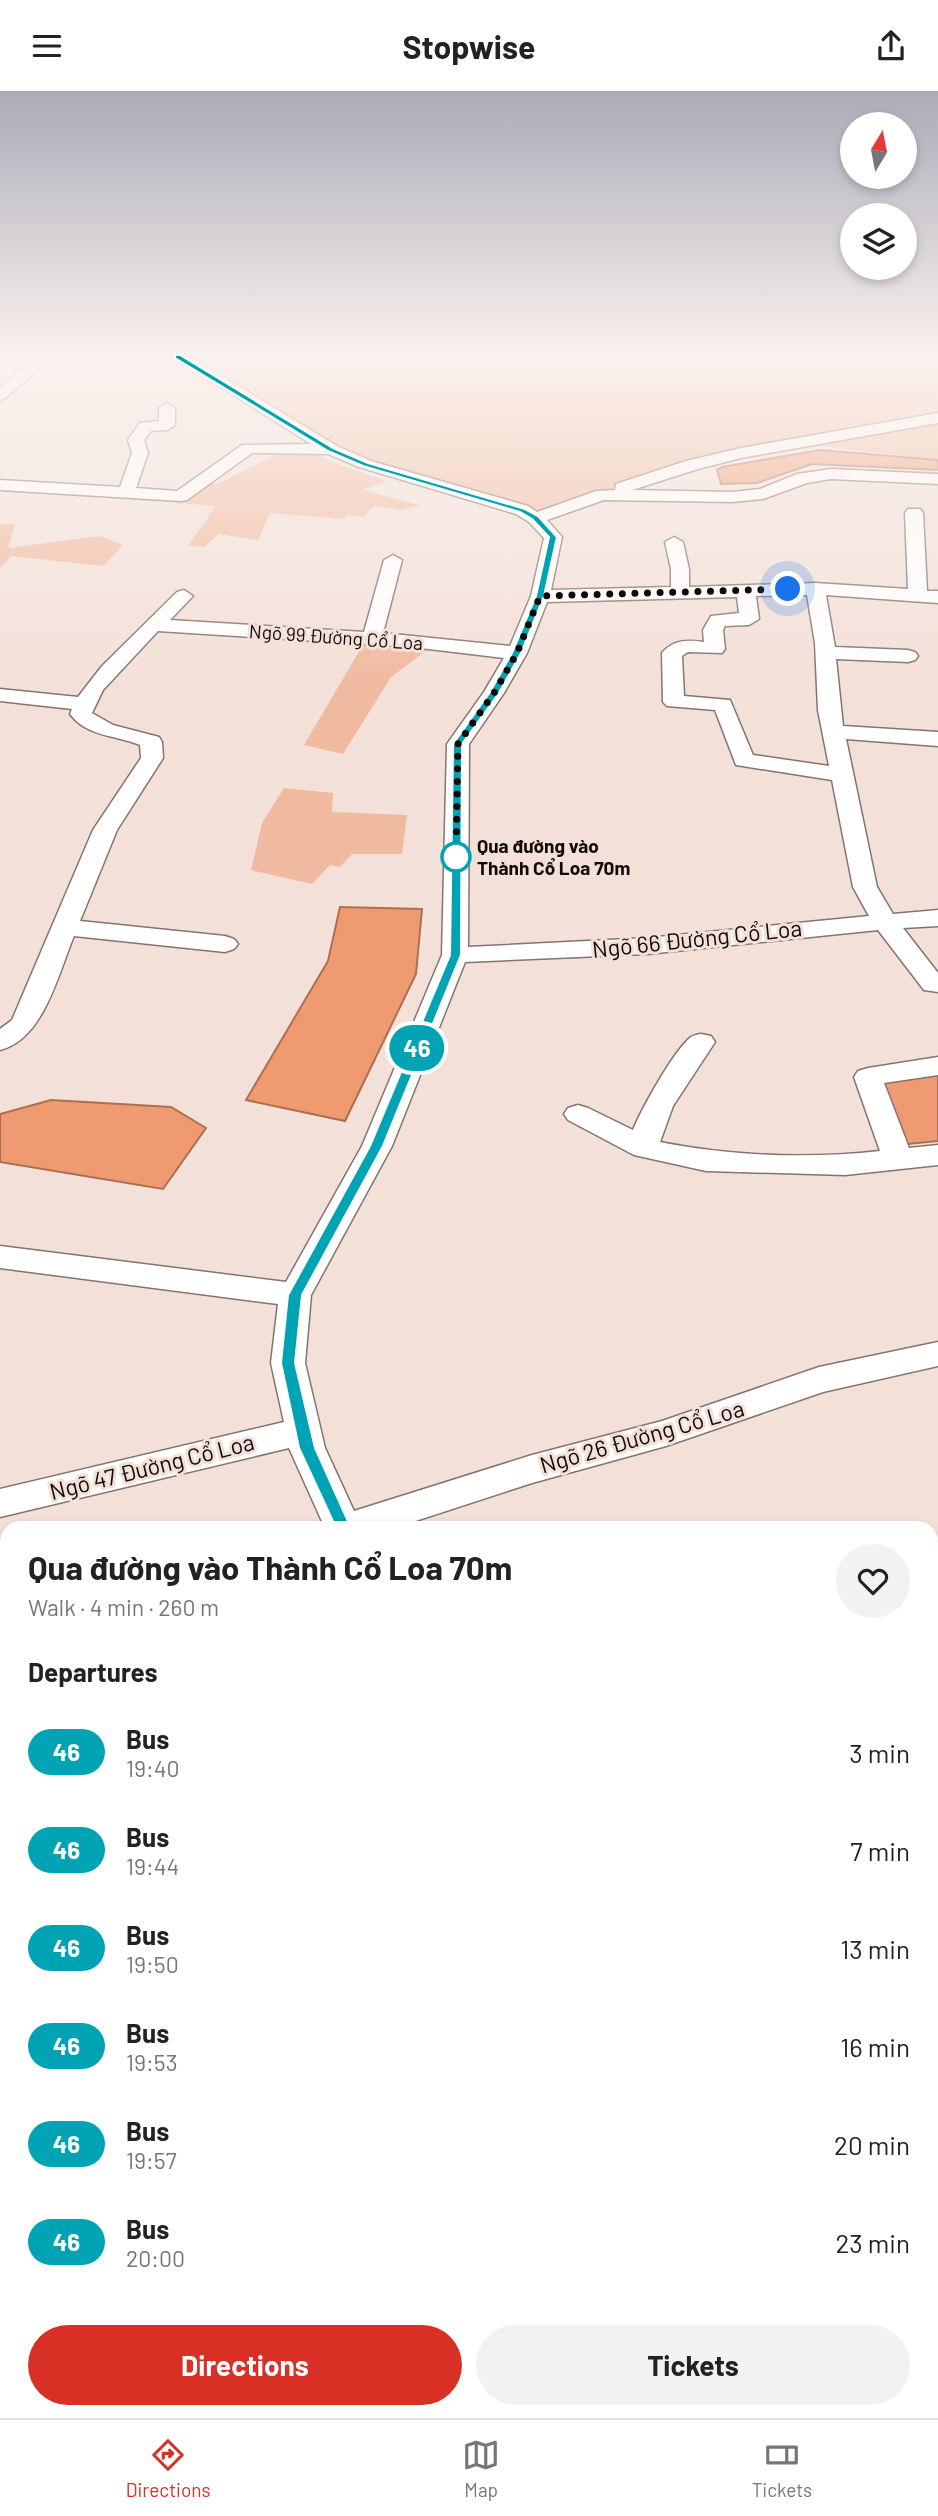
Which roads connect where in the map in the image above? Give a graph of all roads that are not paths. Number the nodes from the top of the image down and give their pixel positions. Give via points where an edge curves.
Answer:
1 (136, 465) edge
2 (225, 465) edge
3 (367, 465) edge
4 (690, 465) edge
5 (938, 479) edge
6 (0, 485) edge
7 (126, 493) junction
8 (602, 495) junction
9 (914, 513) dead end
10 (535, 518) junction
11 (674, 542) dead end
12 (393, 560) dead end
13 (746, 589) junction
14 (815, 589) junction
15 (680, 592) junction
16 (184, 596) dead end
17 (540, 596) junction
18 (928, 596) edge
19 (155, 625) junction
20 (372, 638) junction
21 (517, 653) junction
22 (825, 653) junction
23 (908, 656) dead end
24 (0, 695) edge
25 (82, 704) junction
26 (834, 732) junction
27 (938, 739) edge
28 (844, 775) junction
29 (938, 918) edge
30 (884, 921) junction
31 (63, 927) junction
32 (225, 944) dead end
33 (455, 955) junction
34 (938, 985) edge
35 (0, 1042) edge
36 (701, 1042) dead end
37 (938, 1066) edge
38 (578, 1114) dead end
39 (644, 1148) junction
40 (938, 1155) edge
41 (898, 1159) junction
42 (0, 1257) edge
43 (295, 1295) junction
44 (938, 1355) edge
45 (303, 1430) junction
46 (0, 1503) edge
47 (342, 1521) edge
48 (367, 1521) edge

1 - 7 street
2 - 7 street via 181,496
3 - 10 street via 522,510
4 - 8 street
5 - 8 street via 831,474 803,478 763,494 732,497
6 - 7 street
8 - 10 street
9 - 18 street
10 - 17 street via 553,537
11 - 15 street
12 - 20 street
13 - 14 street
13 - 15 street
13 - 28 street via 749,619 718,620 713,630 715,649 685,646 672,653 674,702 723,704 744,761
14 - 18 street
14 - 22 street
15 - 17 street
16 - 19 street
17 - 21 street
19 - 20 street, Ngõ 99 Đường Cổ Loa
19 - 25 street
20 - 21 street, Ngõ 99 Đường Cổ Loa
21 - 33 street via 458,744
22 - 23 street
22 - 26 street
24 - 25 street
25 - 31 street via 81,713 100,729 151,742 152,758 106,829
26 - 27 street
26 - 28 street
28 - 30 street via 865,887
29 - 30 street, Ngõ 66 Đường Cổ Loa
30 - 33 street, Ngõ 66 Đường Cổ Loa via 648,946
30 - 34 street
31 - 32 street
31 - 35 street via 24,1024
33 - 43 street via 377,1146
36 - 39 street via 664,1098
37 - 41 street via 868,1077
38 - 39 street
39 - 41 street via 706,1161 845,1165
40 - 41 street
42 - 43 street
43 - 45 street via 288,1363
44 - 48 street, Ngõ 26 Đường Cổ Loa via 820,1380 666,1433
45 - 46 street, Ngõ 47 Đường Cổ Loa
45 - 47 street

